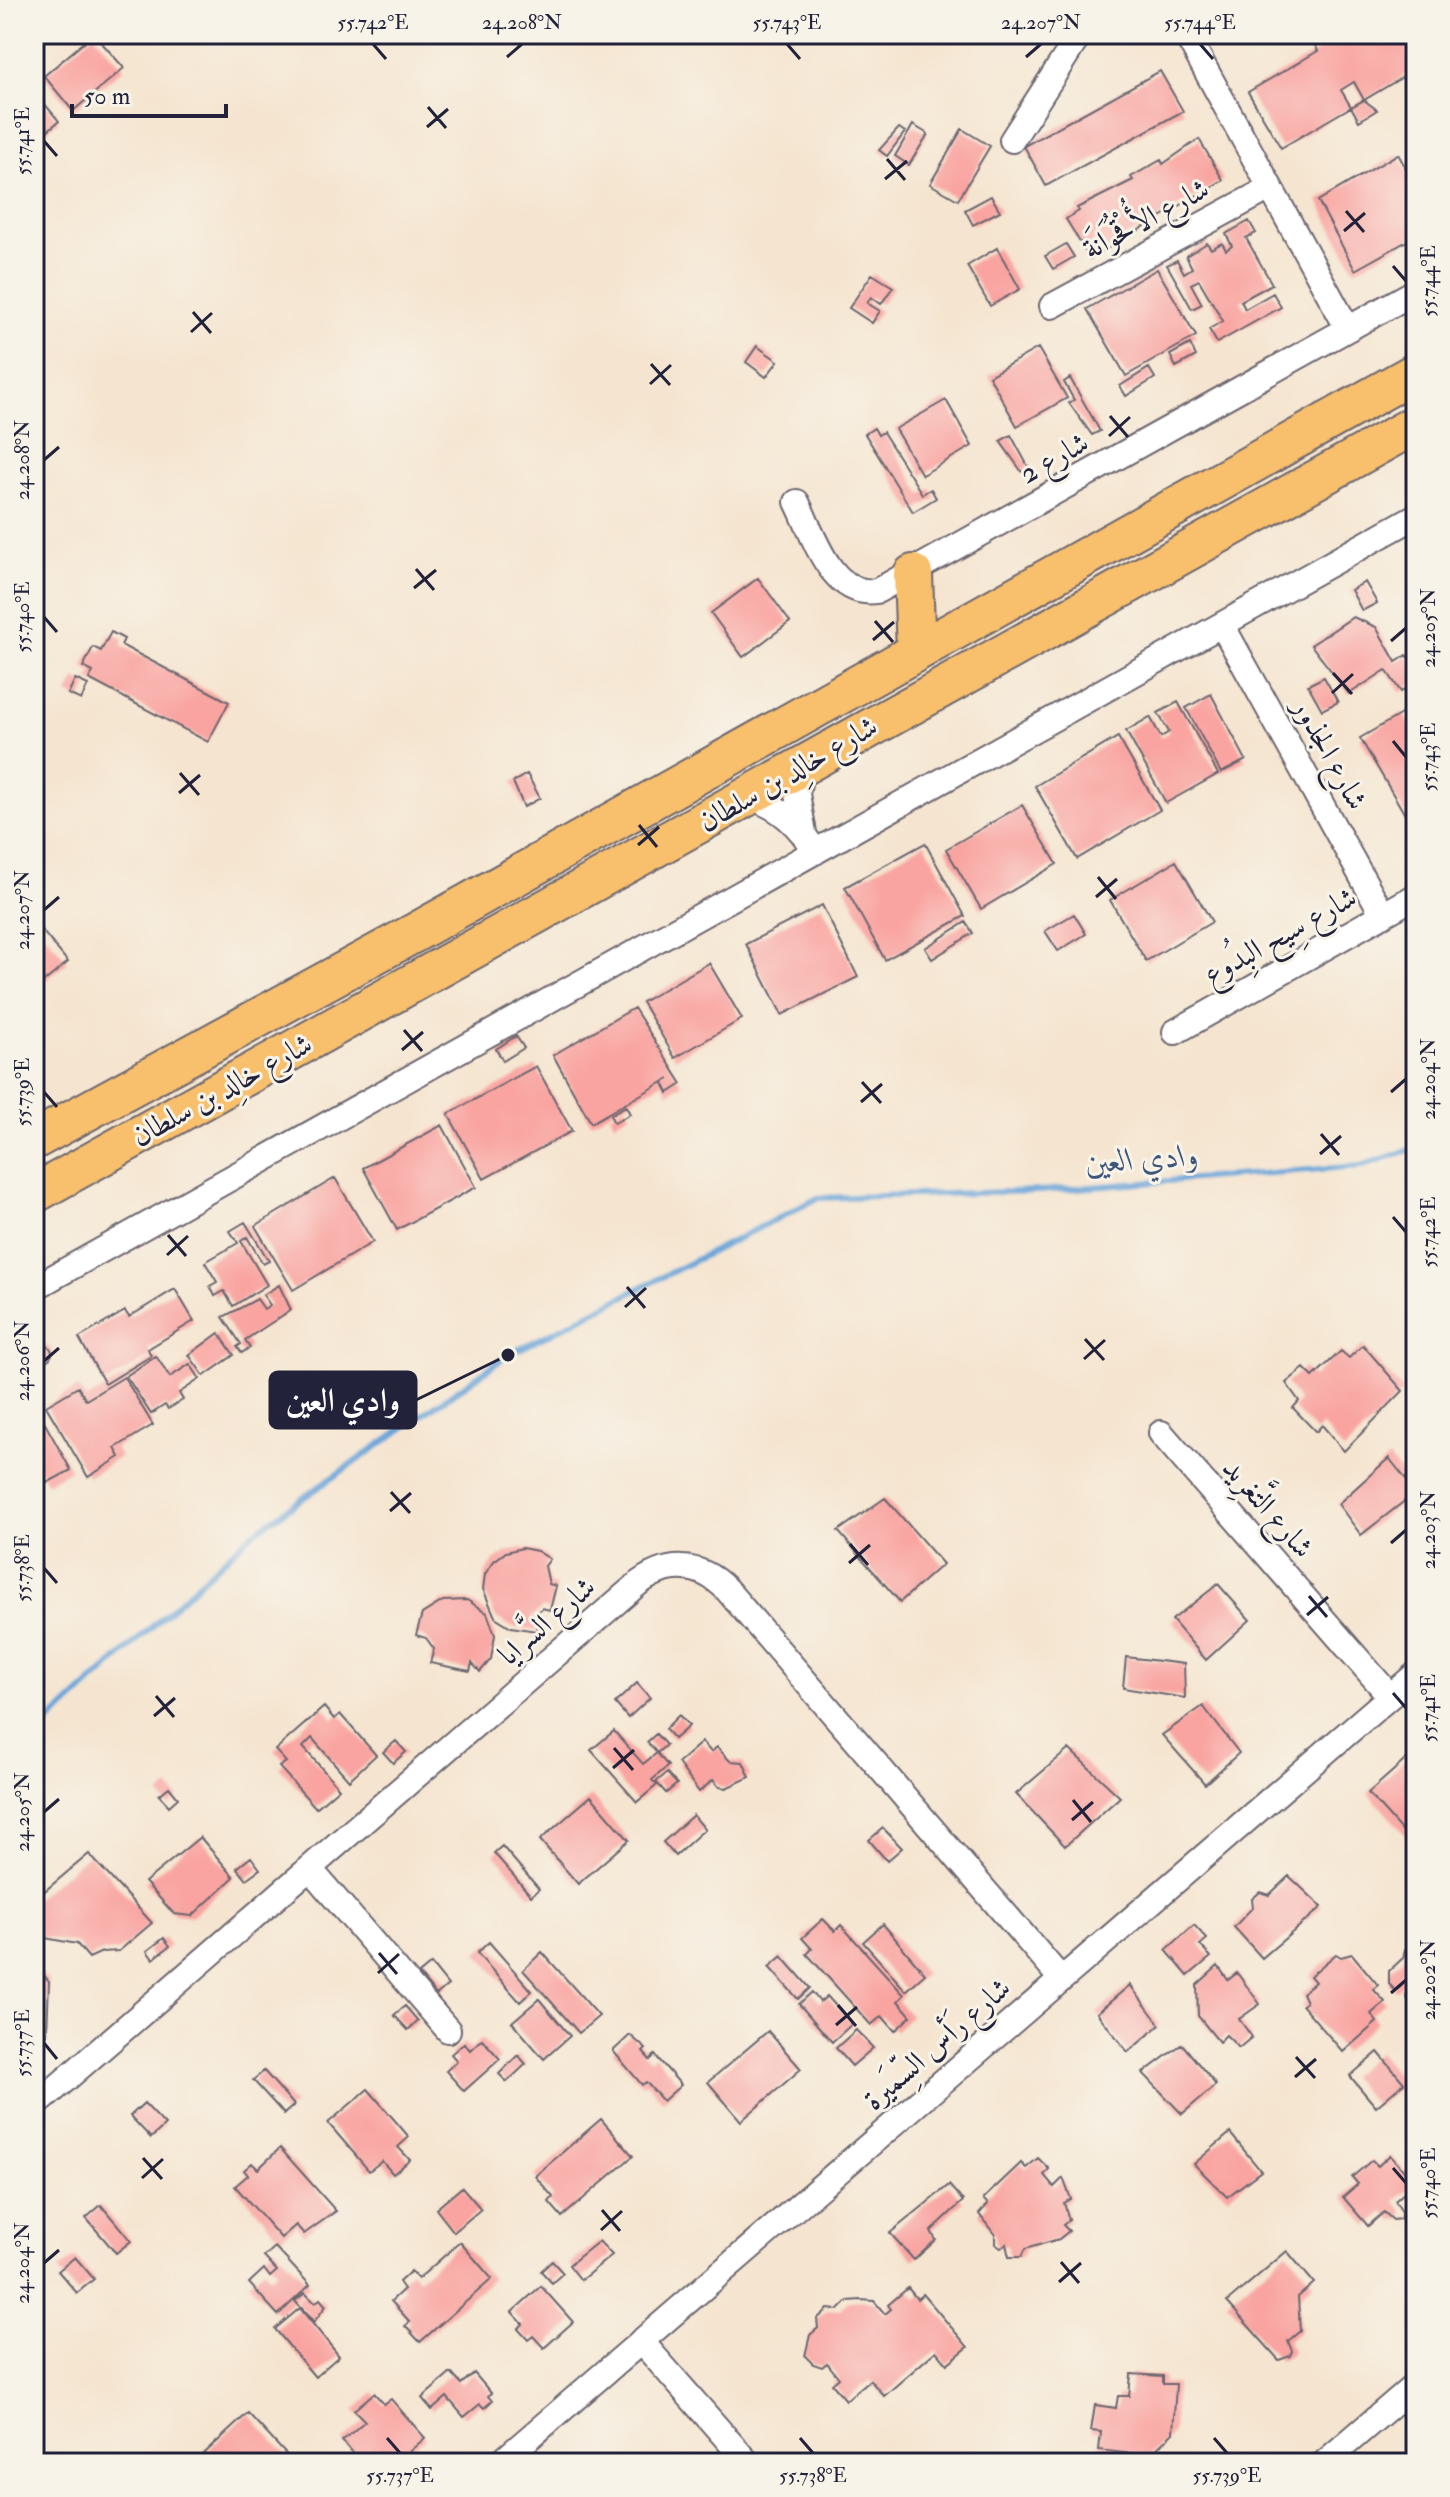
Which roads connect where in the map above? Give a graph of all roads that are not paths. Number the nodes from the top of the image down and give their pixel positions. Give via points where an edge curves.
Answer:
1 (1080, 34) edge
2 (1194, 37) edge
3 (1012, 140) dead end
4 (1270, 188) junction
5 (1416, 291) edge
6 (1052, 306) dead end
7 (1348, 329) junction
8 (1416, 372) edge
9 (1415, 425) edge
10 (797, 502) dead end
11 (1416, 516) edge
12 (913, 574) junction
13 (1222, 625) junction
14 (916, 652) junction
15 (802, 767) junction
16 (749, 797) junction
17 (810, 844) junction
18 (1416, 896) edge
19 (1383, 915) junction
20 (1175, 1032) dead end
21 (34, 1140) edge
22 (34, 1194) edge
23 (34, 1288) edge
24 (1161, 1433) dead end
25 (1416, 1674) edge
26 (1390, 1696) junction
27 (311, 1870) junction
28 (1061, 1979) junction
29 (448, 2030) dead end
30 (34, 2107) edge
31 (641, 2341) junction
32 (1416, 2384) edge
33 (500, 2463) edge
34 (748, 2463) edge
35 (1324, 2463) edge

1 - 3 street
2 - 4 street
4 - 6 street, شارع الأُقْحُوَانَة
4 - 7 street
5 - 7 street, شارع 2
7 - 12 street, شارع 2
8 - 14 main road, شارع خالِد بن سلطان
9 - 15 main road, شارع خالِد بن سلطان
10 - 12 street, شارع 2 via 835,576 849,588 877,591
11 - 13 street
12 - 14 main road
13 - 17 street
13 - 19 street, شارع الجذور
14 - 21 main road, شارع خالِد بن سلطان via 263,1018
15 - 16 main road, شارع خالِد بن سلطان
15 - 17 street via 797,794
16 - 17 street via 786,815
16 - 22 main road, شارع خالِد بن سلطان
17 - 23 street
18 - 19 street, شارع سِيح البِدُوع
19 - 20 street, شارع سِيح البِدُوع
24 - 26 street, شارع التَّغرِيد
25 - 26 street, شارع رَأس السِّمَيرة
26 - 28 street, شارع رَأس السِّمَيرة
27 - 28 street, شارع السَّرايا via 644,1578 681,1567 707,1574 727,1590
27 - 29 street
27 - 30 street, شارع السَّرايا
28 - 31 street, شارع رَأس السِّمَيرة
31 - 33 street, شارع رَأس السِّمَيرة
31 - 34 street
32 - 35 street

